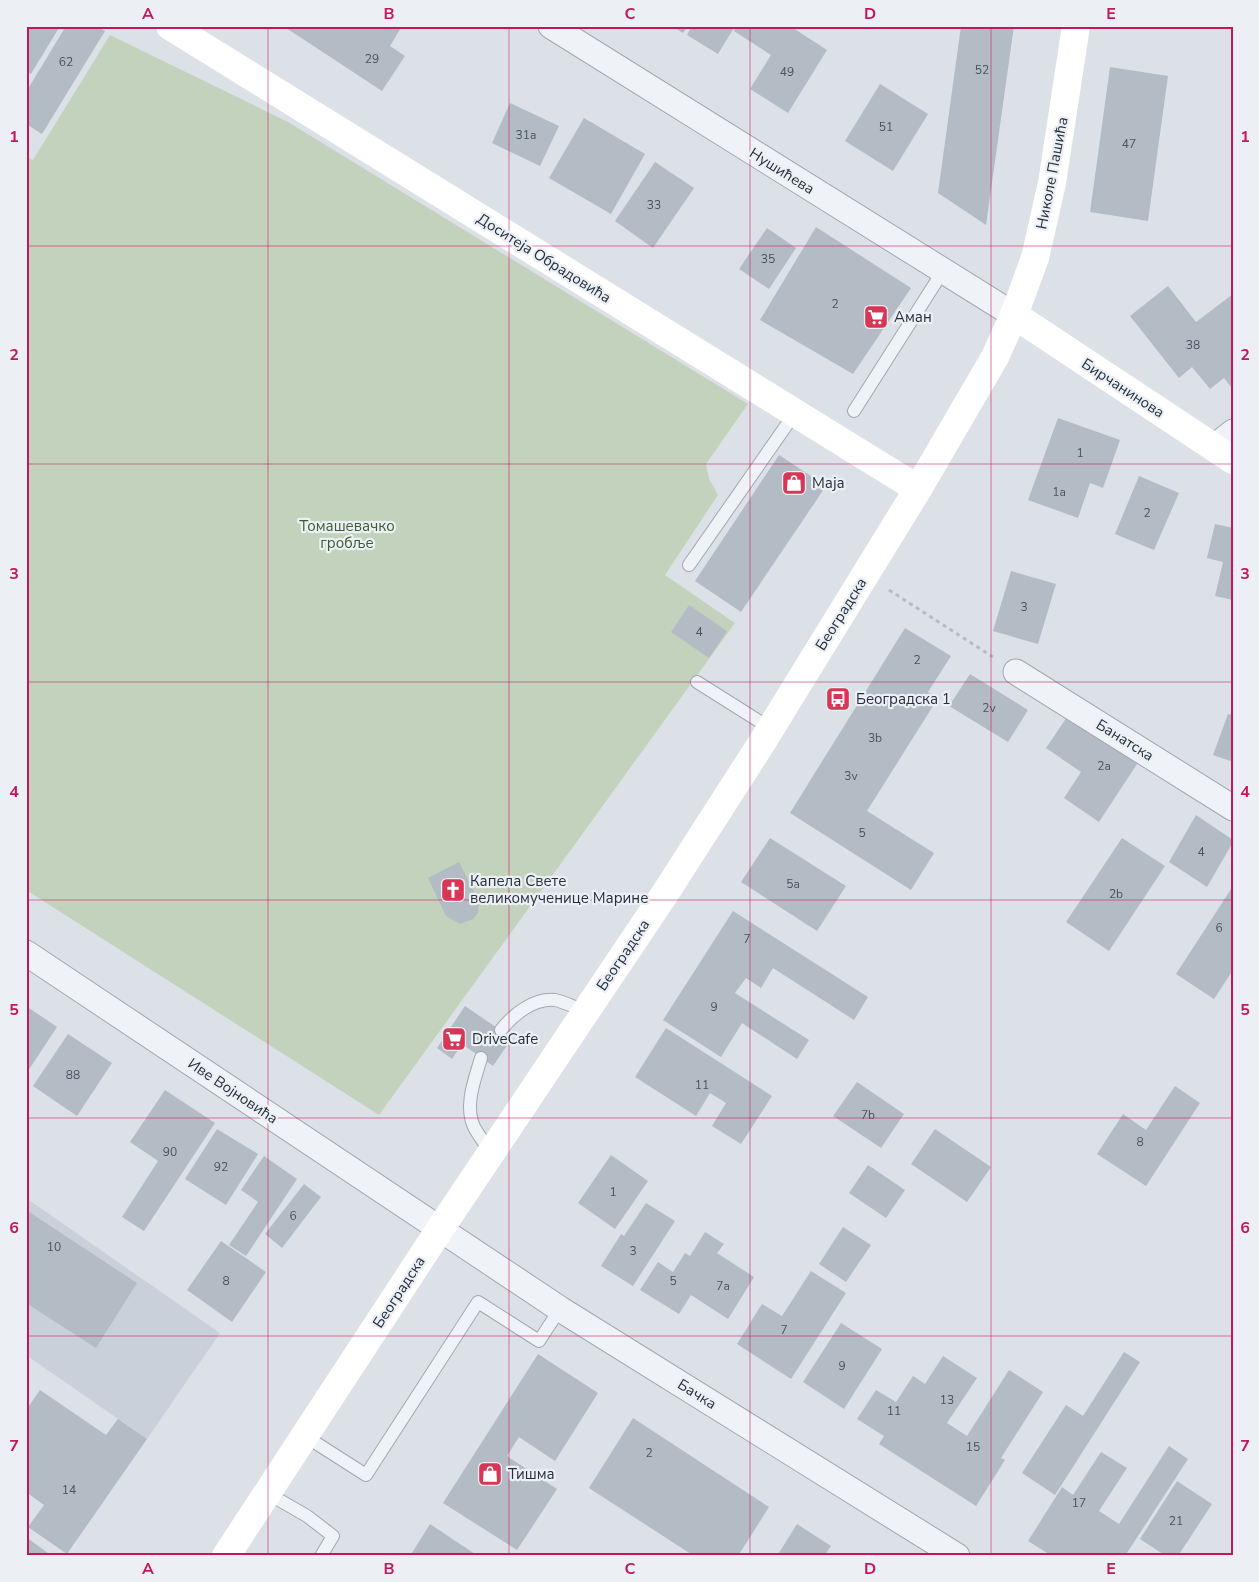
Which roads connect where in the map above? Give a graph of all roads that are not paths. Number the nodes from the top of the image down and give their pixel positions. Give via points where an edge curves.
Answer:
1 (170, 26) edge
2 (550, 26) edge
3 (1076, 26) edge
4 (943, 271) junction
5 (1014, 315) junction
6 (854, 411) dead end
7 (795, 413) junction
8 (1226, 446) edge
9 (918, 489) junction
10 (689, 565) dead end
11 (1016, 672) road end
12 (698, 682) dead end
13 (770, 728) junction
14 (1233, 808) edge
15 (26, 953) edge
16 (585, 1011) junction
17 (501, 1030) dead end
18 (482, 1058) dead end
19 (491, 1154) junction
20 (440, 1229) junction
21 (560, 1308) junction
22 (305, 1436) junction
23 (267, 1493) junction
24 (226, 1556) edge
25 (321, 1556) edge
26 (957, 1556) edge

1 - 7 main road, Доситеја Обрадовића
2 - 4 street, Нушићева
3 - 5 main road, Николе Пашића via 1052,183 1033,265
4 - 5 street, Нушићева
4 - 6 lane
5 - 8 main road, Бирчанинова
5 - 9 main road, Београдска via 994,357
7 - 9 main road, Доситеја Обрадовића
7 - 10 lane
9 - 13 main road, Београдска
11 - 14 street, Банатска
12 - 13 lane
13 - 16 main road, Београдска via 664,895
15 - 20 street, Иве Војновића
16 - 17 lane via 555,1000 540,1002 511,1018
16 - 19 main road, Београдска
18 - 19 lane via 470,1103 474,1126
19 - 20 main road, Београдска
20 - 21 street, Бачка
20 - 22 main road, Београдска
21 - 22 lane via 539,1341 478,1302 366,1475
21 - 26 street, Бачка
22 - 23 main road, Београдска
23 - 24 main road, Београдска
23 - 25 lane via 334,1536

